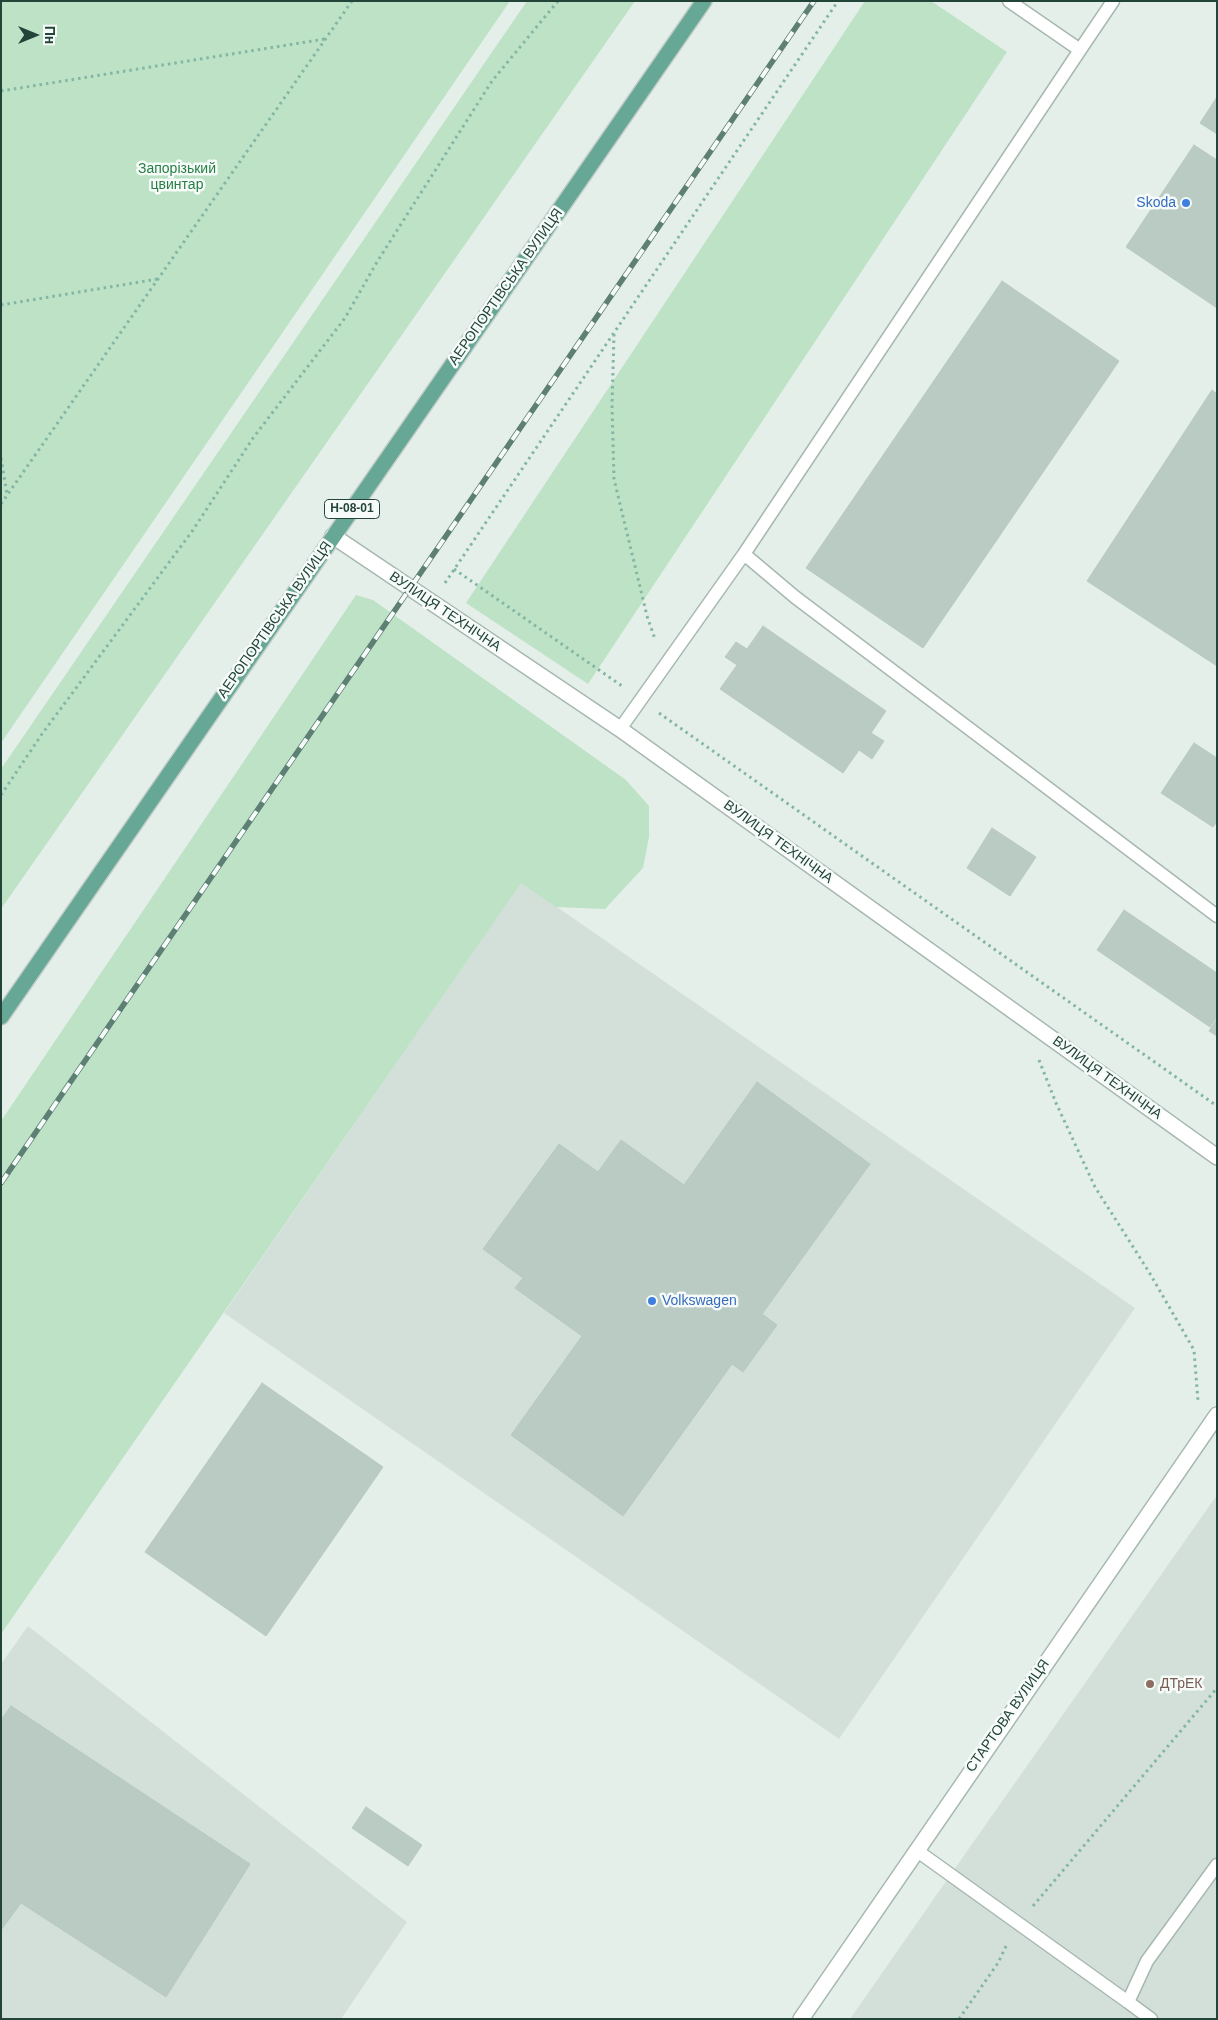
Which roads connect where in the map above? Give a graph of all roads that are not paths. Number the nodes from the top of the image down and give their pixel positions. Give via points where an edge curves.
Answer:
1 (704, 1) edge
2 (1009, 1) edge
3 (1113, 1) edge
4 (1080, 50) junction
5 (333, 536) junction
6 (744, 554) junction
7 (620, 729) junction
8 (1217, 916) edge
9 (1, 1017) edge
10 (1217, 1157) edge
11 (1217, 1414) edge
12 (916, 1850) junction
13 (1217, 1865) edge
14 (1128, 2002) junction
15 (801, 2019) edge
16 (1151, 2019) edge

1 - 5 main road, АЕРОПОРТІВСЬКА ВУЛИЦЯ / Н-08-01
2 - 4 lane
3 - 4 lane
4 - 6 lane
5 - 7 street, ВУЛИЦЯ ТЕХНІЧНА
5 - 9 main road, АЕРОПОРТІВСЬКА ВУЛИЦЯ / Н-08-01
6 - 7 lane
6 - 8 lane via 795,597
7 - 10 street, ВУЛИЦЯ ТЕХНІЧНА
11 - 12 street, СТАРТОВА ВУЛИЦЯ
12 - 14 lane
12 - 15 street, СТАРТОВА ВУЛИЦЯ
13 - 14 lane via 1147,1961
14 - 16 lane

